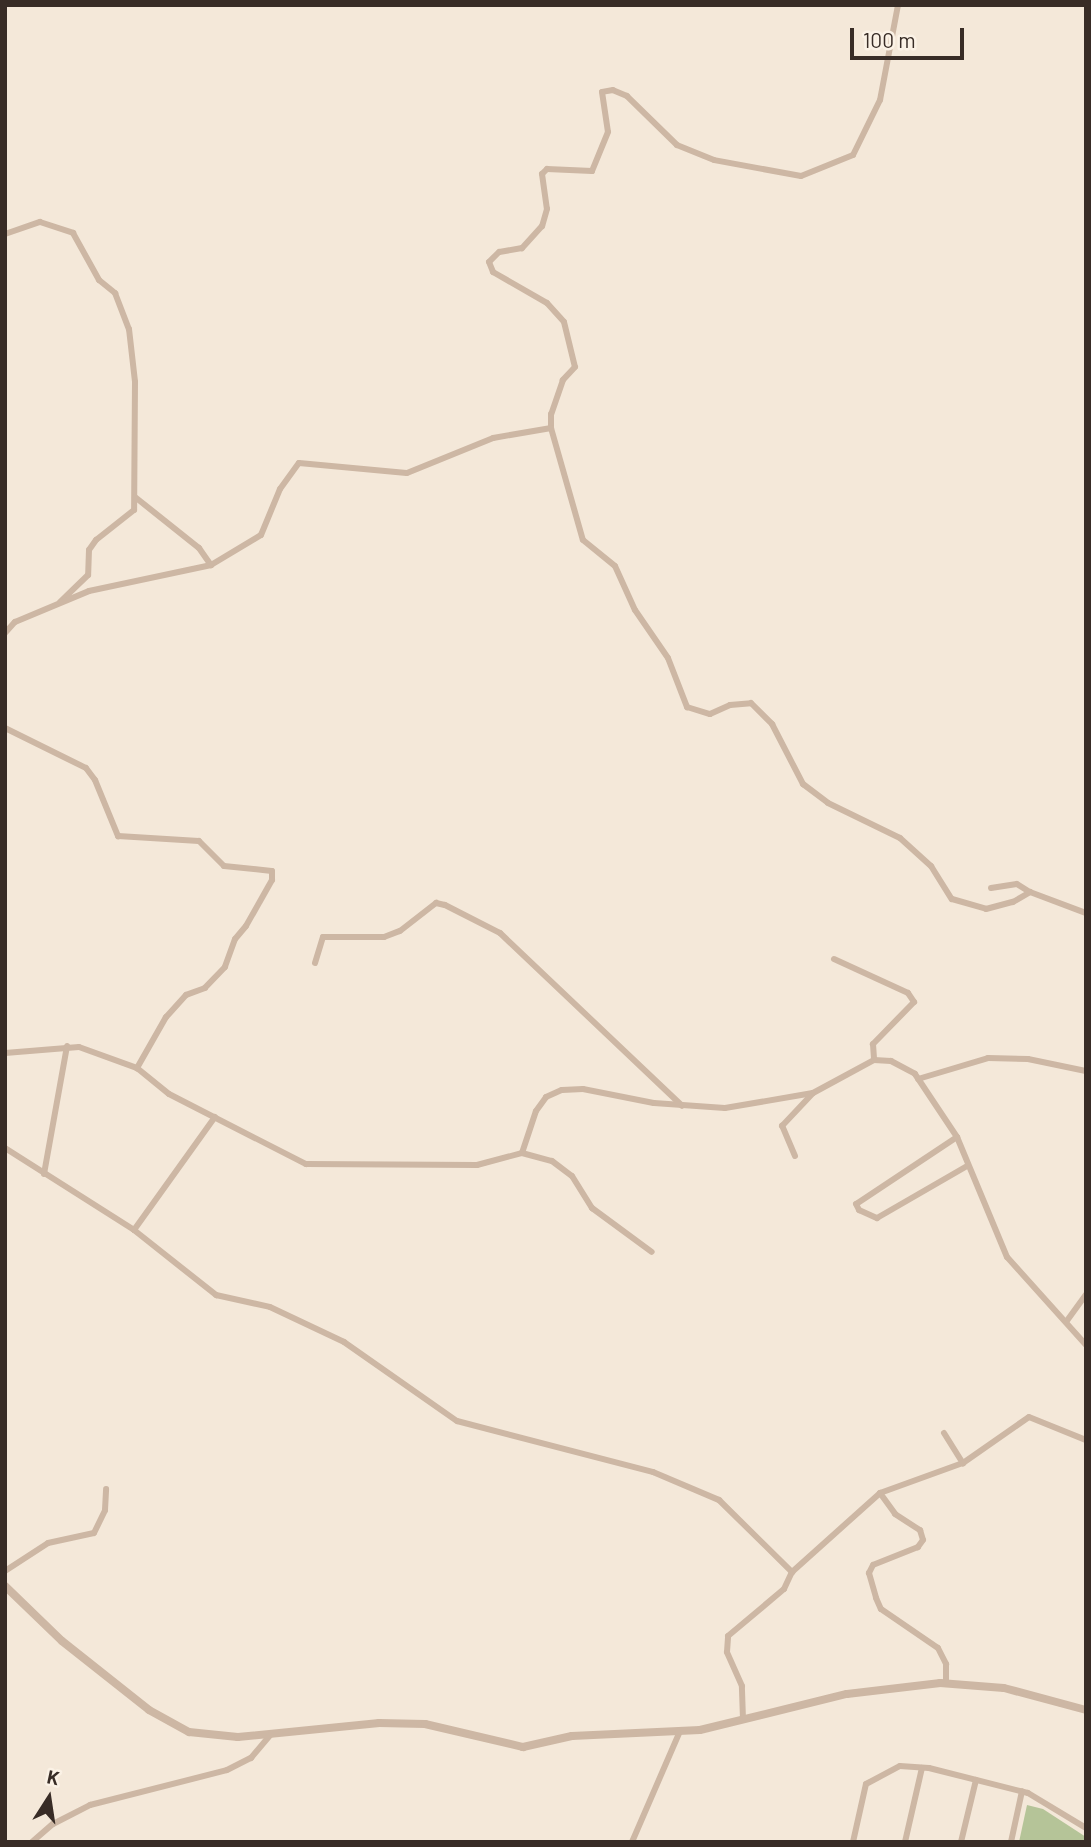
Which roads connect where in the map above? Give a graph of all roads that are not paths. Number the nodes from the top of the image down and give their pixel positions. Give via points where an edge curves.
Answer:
1 (898, 5) edge
2 (5, 234) edge
3 (551, 428) junction
4 (135, 497) junction
5 (211, 565) junction
6 (60, 602) junction
7 (5, 633) edge
8 (5, 728) edge
9 (991, 888) dead end
10 (1030, 891) junction
11 (1086, 913) edge
12 (834, 959) dead end
13 (315, 963) dead end
14 (67, 1046) junction
15 (5, 1053) edge
16 (874, 1060) junction
17 (137, 1068) junction
18 (1086, 1070) edge
19 (918, 1079) junction
20 (813, 1093) junction
21 (682, 1106) junction
22 (215, 1117) junction
23 (957, 1137) junction
24 (5, 1148) edge
25 (522, 1153) junction
26 (795, 1156) dead end
27 (968, 1166) junction
28 (44, 1174) junction
29 (134, 1230) junction
30 (652, 1252) dead end
31 (1086, 1294) edge
32 (1066, 1322) junction
33 (1086, 1345) edge
34 (944, 1433) dead end
35 (1086, 1440) edge
36 (963, 1463) junction
37 (106, 1489) dead end
38 (880, 1493) junction
39 (5, 1571) edge
40 (792, 1573) junction
41 (5, 1586) edge
42 (946, 1684) junction
43 (1086, 1710) edge
44 (743, 1719) junction
45 (680, 1731) junction
46 (271, 1734) junction
47 (922, 1768) junction
48 (976, 1780) junction
49 (1023, 1791) junction
50 (1086, 1828) edge
51 (32, 1842) edge
52 (632, 1842) edge
53 (853, 1842) edge
54 (905, 1842) edge
55 (961, 1842) edge
56 (1011, 1842) edge

1 - 3 street via 880,100 862,144 853,155 801,176 714,160 677,145 627,96 613,90 602,92 608,132 592,171 547,169 542,174 547,209 542,226 522,248 499,252 489,262 493,272 547,303 564,322 575,367 564,380 551,414
2 - 4 street via 40,222 73,233 99,280 115,293 129,329 135,383
3 - 5 street via 493,438 407,472 299,463 280,489 261,535
3 - 10 street via 583,540 615,566 635,610 668,658 687,707 710,714 751,703 772,724 803,784 828,803 900,838 930,866 952,899 986,909 1013,902
4 - 5 street via 199,548
4 - 6 street via 134,510 89,550 88,575
5 - 6 street via 130,580
6 - 7 street via 15,622
8 - 17 street via 86,768 118,836 200,841 224,866 272,871 272,880 253,915 234,939 225,968 205,988 186,995 166,1017
9 - 10 street via 1017,884
10 - 11 street
12 - 16 street via 908,993 914,1002 873,1044
13 - 21 street via 323,937 384,937 400,931 436,903 445,905 500,933
14 - 15 street
14 - 17 street
14 - 28 street
16 - 19 street via 891,1061
16 - 20 street
17 - 22 street via 169,1094
18 - 19 street via 1028,1059 988,1058
19 - 23 street
20 - 21 street via 725,1108
20 - 26 street via 782,1126
21 - 25 street via 583,1089 562,1090 546,1097 536,1111
22 - 25 street via 278,1152 321,1166 358,1162 477,1165
22 - 29 street
23 - 27 street
23 - 27 street via 856,1204 869,1217 886,1215
24 - 28 street
25 - 30 street via 564,1167 592,1208
27 - 32 street via 1007,1257
28 - 29 street
29 - 40 street via 201,1287 216,1295 270,1307 344,1342 457,1421 653,1472 719,1500
31 - 32 street
32 - 33 street
34 - 36 street
35 - 36 street via 1029,1417
36 - 38 street
37 - 39 street via 106,1510 94,1533 48,1544
38 - 40 street
38 - 42 street via 895,1514 920,1530 923,1540 918,1547 873,1565 869,1573 876,1598 881,1609 938,1648 946,1664
40 - 44 street via 784,1589 728,1636 727,1652 742,1686
41 - 46 street via 62,1641 169,1721 189,1732 238,1737
42 - 43 street via 1004,1688
42 - 44 street via 848,1694
44 - 45 street
45 - 46 street via 572,1736 523,1747 425,1724 379,1723
45 - 52 street
46 - 51 street via 251,1758 227,1770 90,1805 53,1824
47 - 48 street
47 - 53 street via 900,1766 866,1784
47 - 54 street
48 - 49 street
48 - 55 street
49 - 50 street
49 - 56 street

